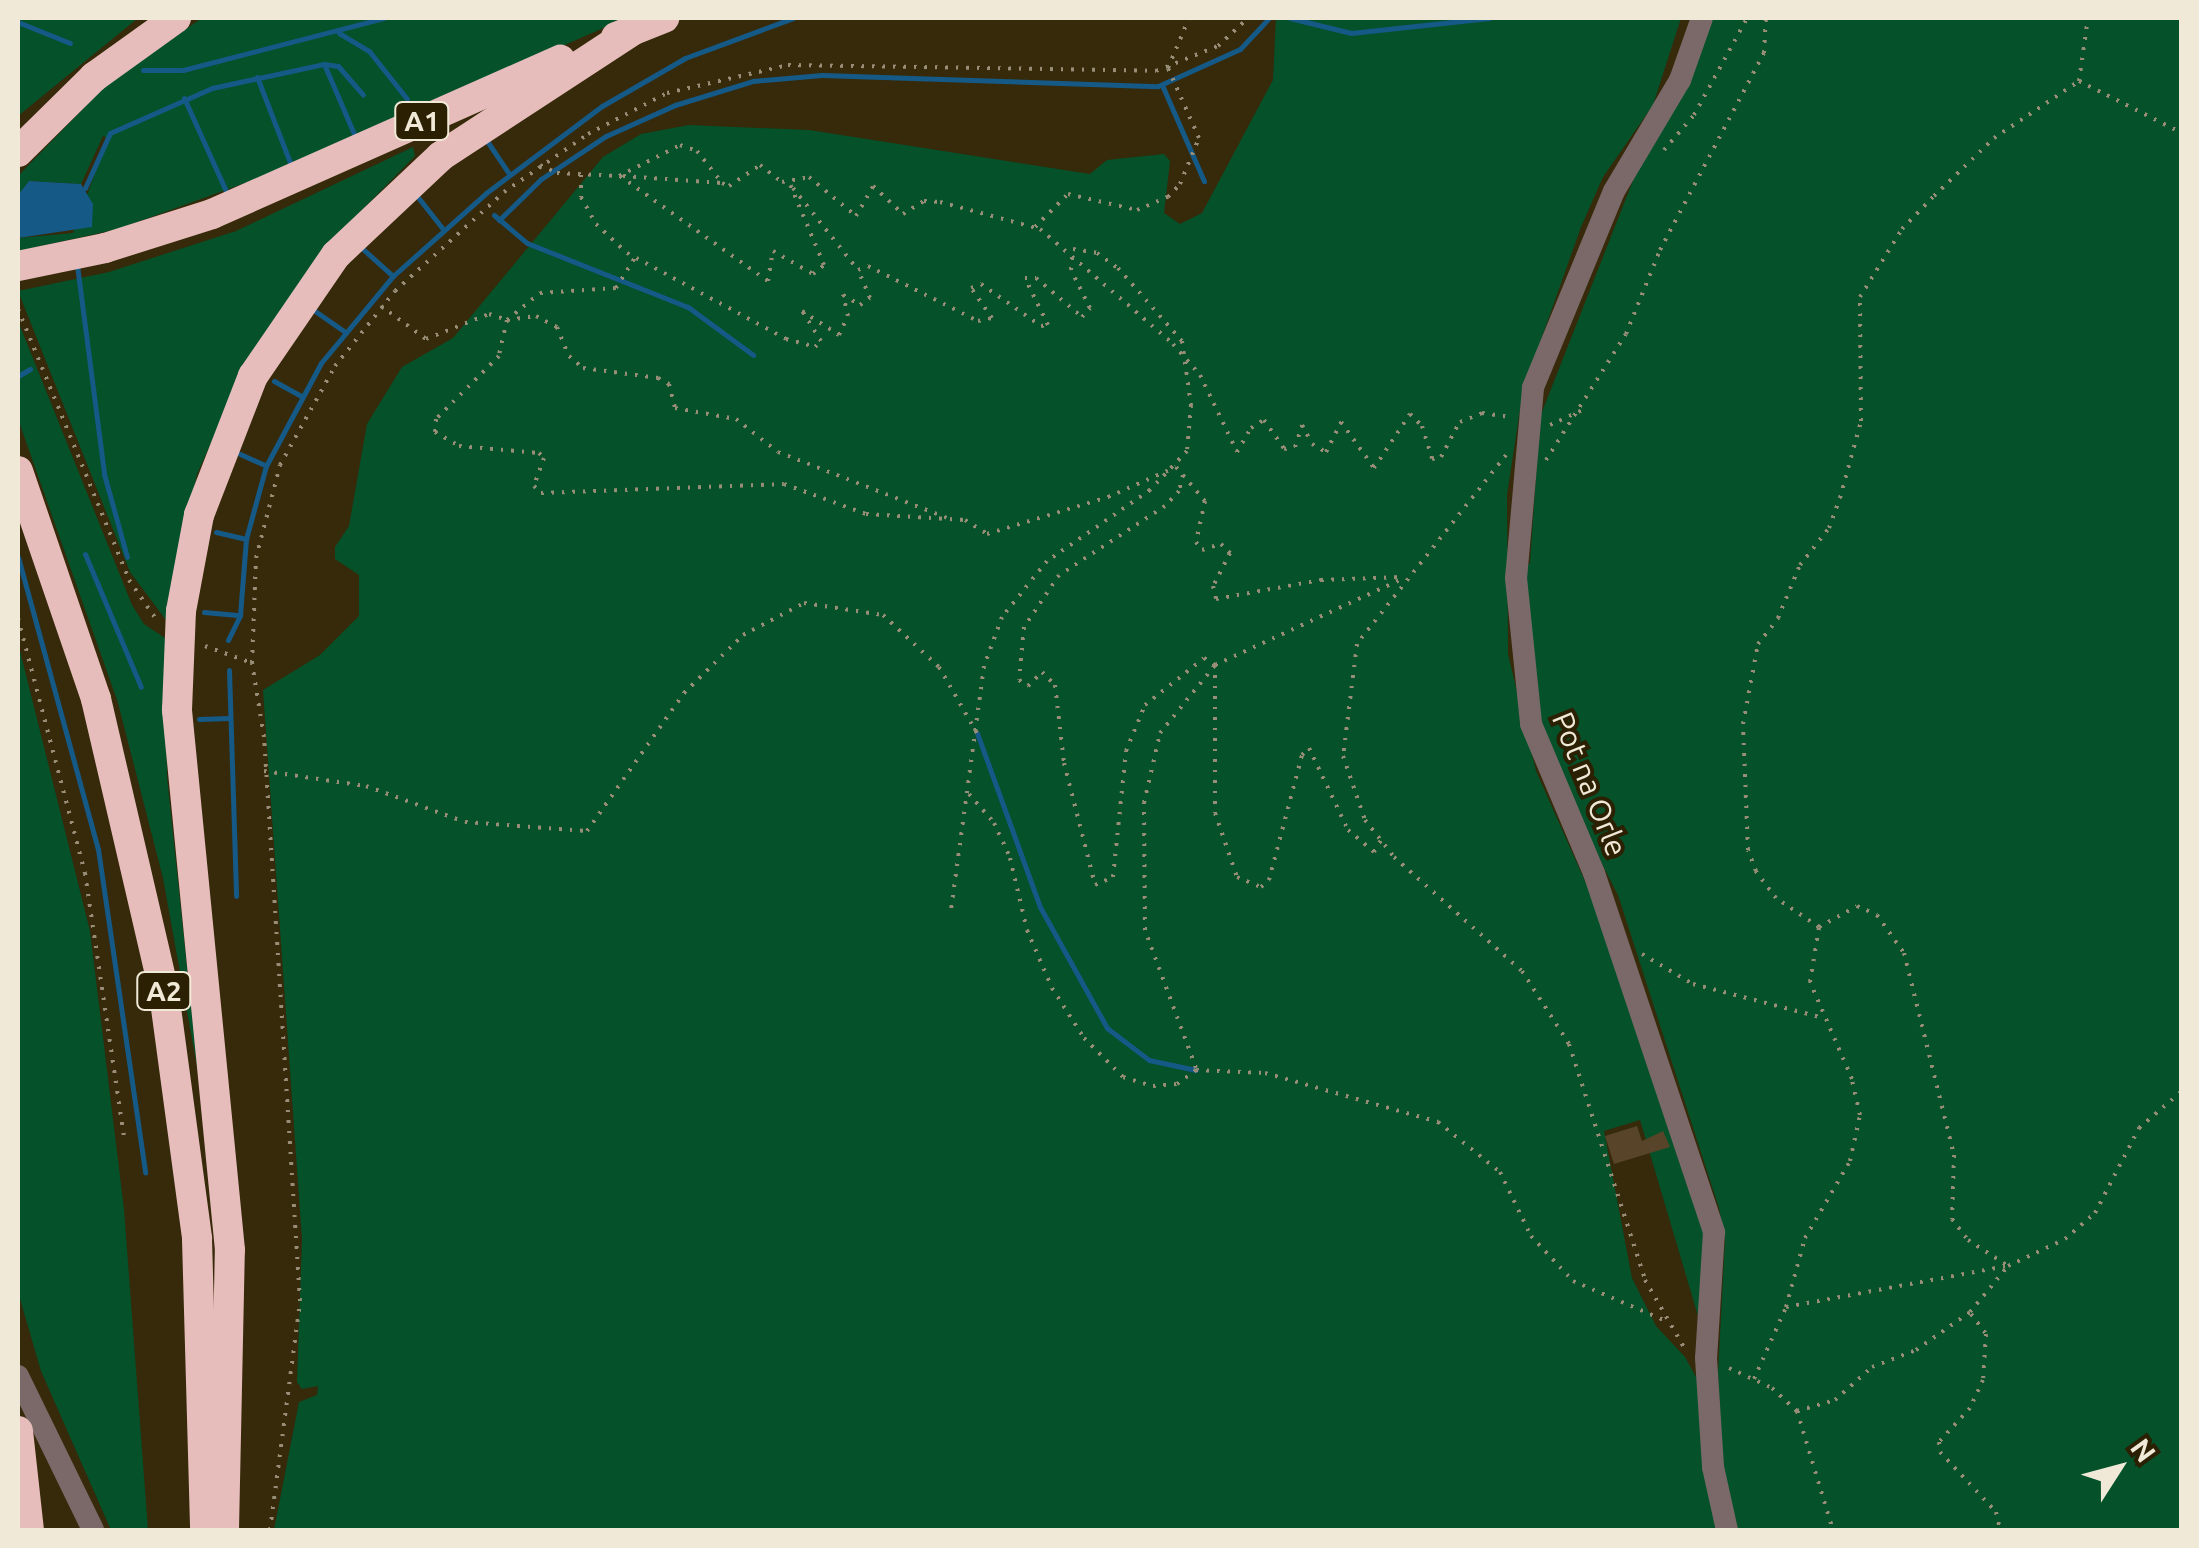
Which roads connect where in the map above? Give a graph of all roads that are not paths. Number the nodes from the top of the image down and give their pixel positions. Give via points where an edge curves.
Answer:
1 (176, 18) edge
2 (662, 18) edge
3 (1702, 18) edge
4 (632, 31) junction
5 (18, 152) edge
6 (18, 266) edge
7 (18, 470) edge
8 (18, 1376) edge
9 (18, 1431) edge
10 (29, 1530) edge
11 (93, 1530) edge
12 (206, 1530) edge
13 (224, 1530) edge
14 (1728, 1530) edge

1 - 5 highway via 55,112
2 - 4 highway, A1
3 - 14 street, Pot na Orle via 1680,80 1614,190 1533,388 1525,428 1517,613 1531,724 1613,936 1714,1232 1706,1358 1713,1467
4 - 6 highway, A1 via 212,214 105,248
4 - 13 highway via 441,156 336,255 254,376 200,515 181,611 177,710 225,1170 232,1314
7 - 12 highway, A2 via 96,699 164,986 197,1239
8 - 11 street
9 - 10 highway

